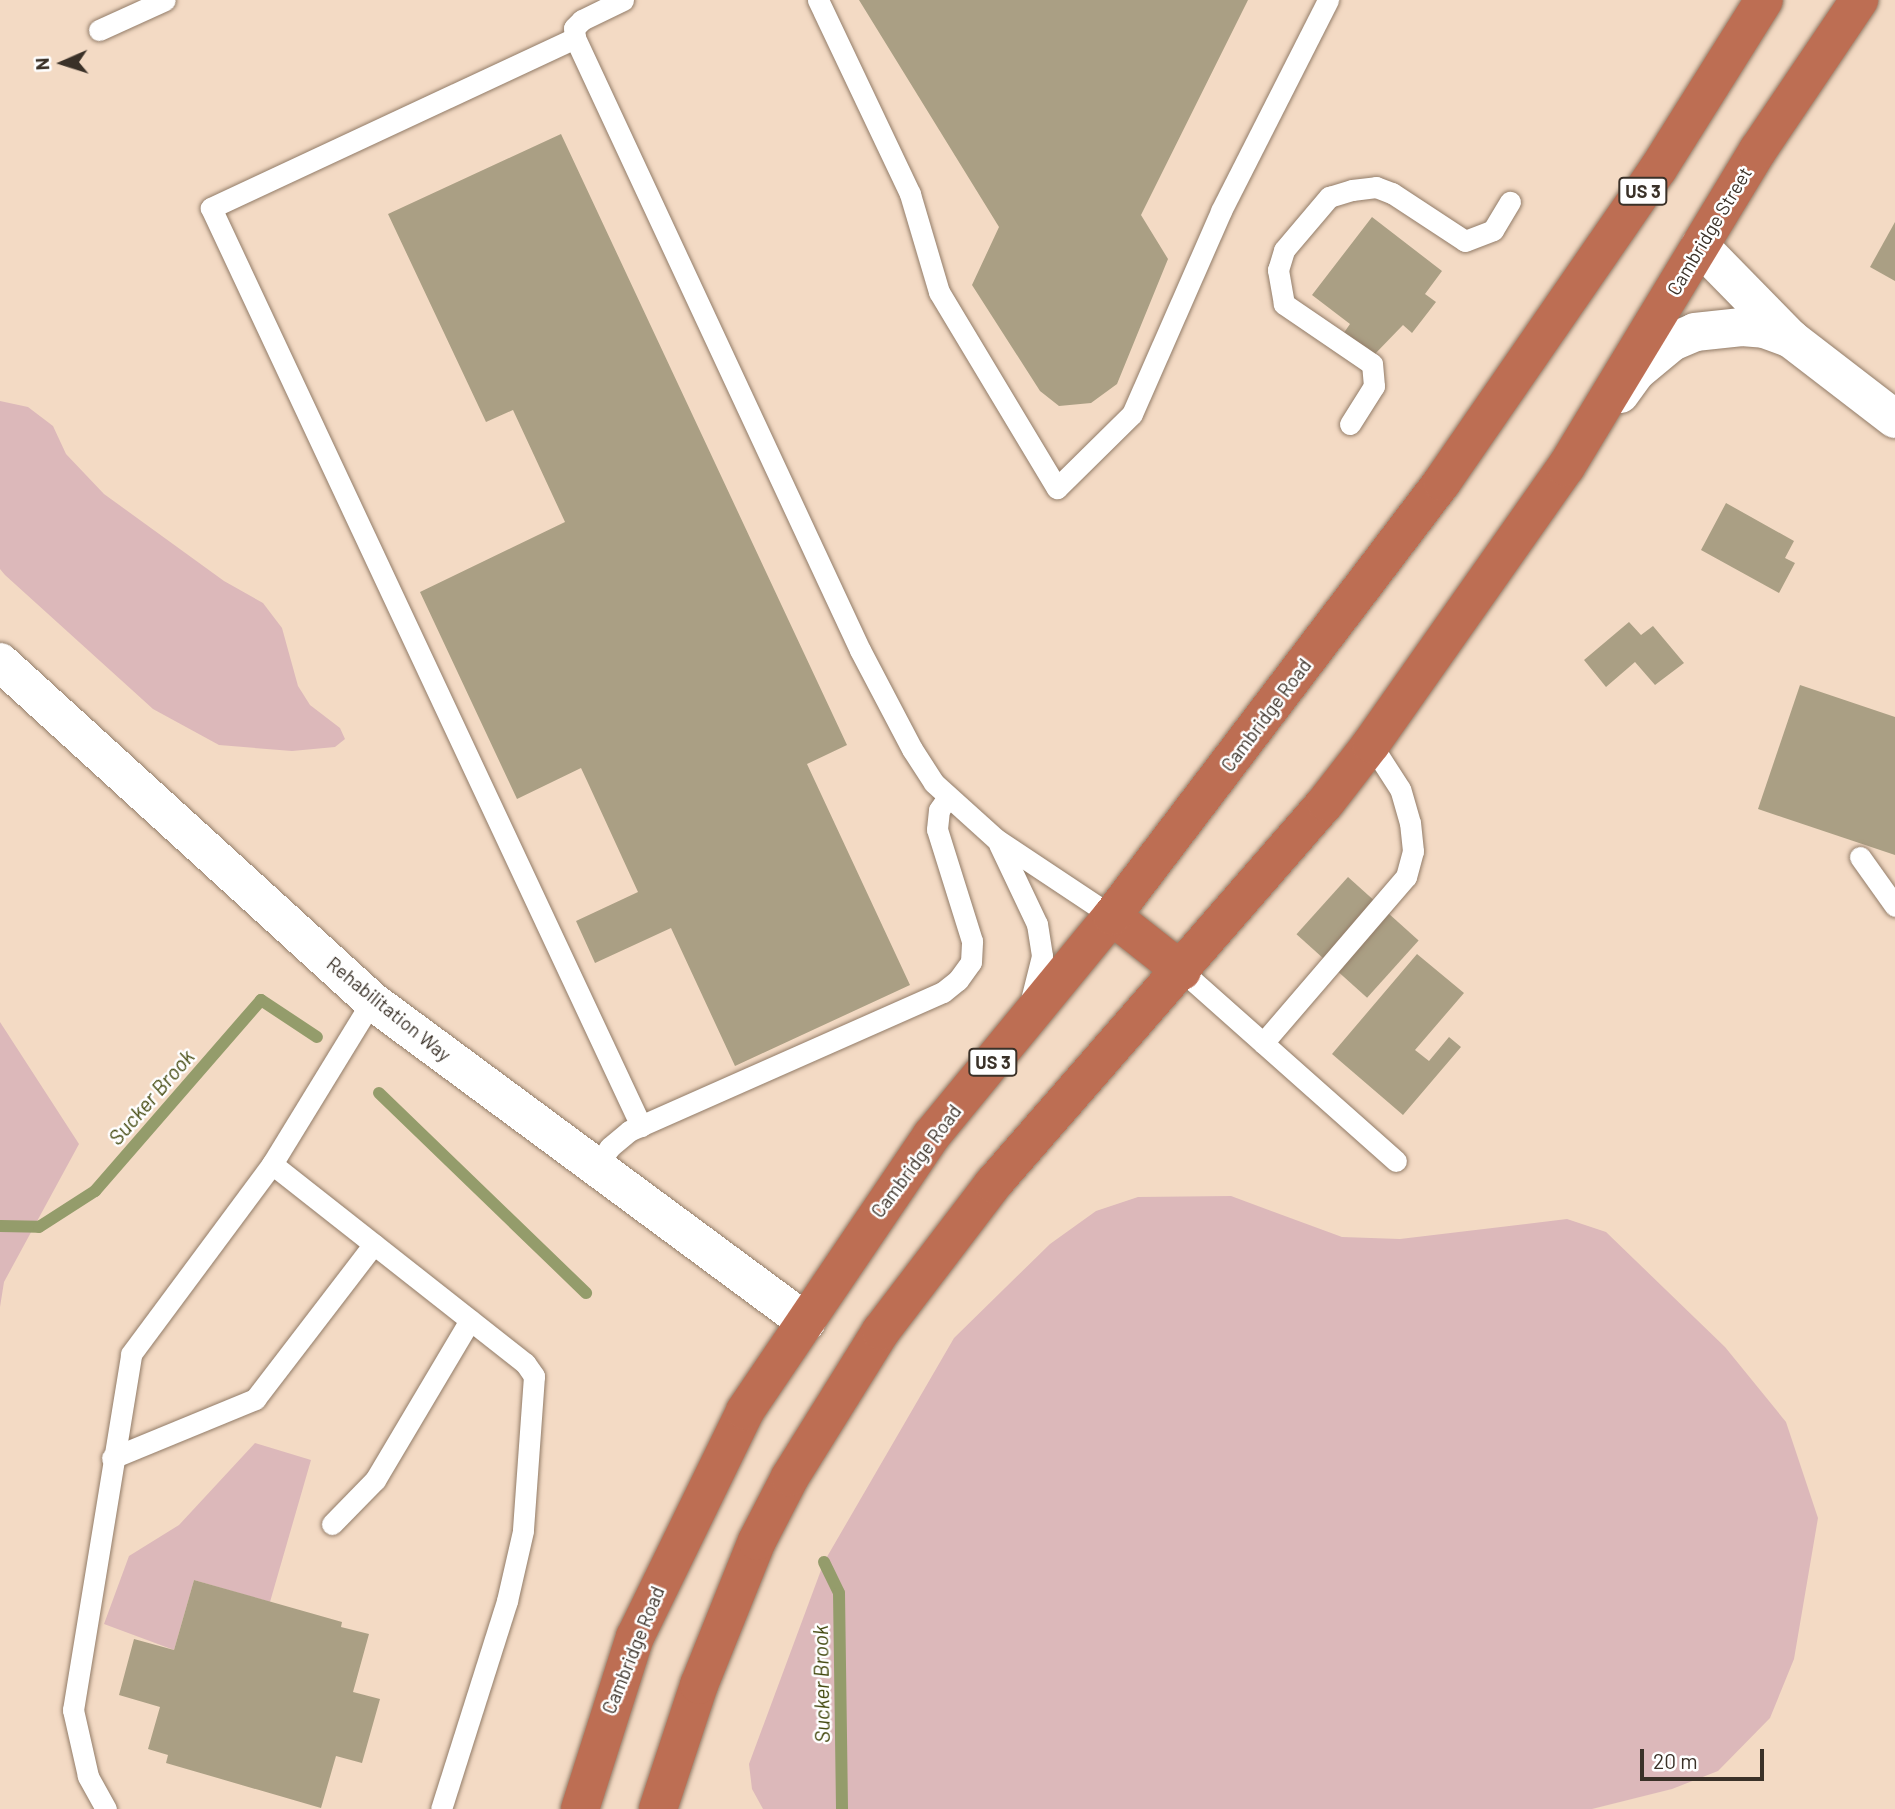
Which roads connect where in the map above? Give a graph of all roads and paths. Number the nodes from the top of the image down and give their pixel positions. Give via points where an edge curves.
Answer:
1 (165, 0) edge
2 (623, 0) edge
3 (818, 0) edge
4 (1328, 0) edge
5 (1764, 0) edge
6 (1859, 0) edge
7 (99, 30) dead end
8 (575, 38) junction
9 (1510, 202) dead end
10 (1700, 246) junction
11 (1791, 339) junction
12 (1895, 419) edge
13 (1350, 424) dead end
14 (1566, 467) junction
15 (0, 662) edge
16 (1371, 744) junction
17 (948, 797) junction
18 (996, 839) junction
19 (1860, 858) dead end
20 (1895, 906) edge
21 (1112, 916) junction
22 (1181, 971) junction
23 (372, 1000) junction
24 (1009, 1042) junction
25 (1264, 1044) junction
26 (641, 1126) junction
27 (1396, 1161) dead end
28 (272, 1164) junction
29 (596, 1167) junction
30 (374, 1244) junction
31 (470, 1320) junction
32 (806, 1322) junction
33 (112, 1458) junction
34 (332, 1524) dead end
35 (106, 1809) edge
36 (441, 1809) edge
37 (580, 1809) edge
38 (657, 1809) edge

1 - 7 lane
2 - 8 lane via 582,20 574,28
3 - 4 lane via 910,194 939,292 1057,488 1132,414 1221,211
5 - 21 highway, Cambridge Road / US 3 via 1517,379
6 - 10 highway, Cambridge Street
8 - 17 lane via 860,650 922,766
8 - 26 lane via 211,208
9 - 13 lane via 1493,230 1465,241 1392,193 1376,187 1352,190 1329,197 1283,250 1278,270 1284,304 1372,363 1374,386
10 - 11 street
10 - 14 highway, Cambridge Street
11 - 12 street
11 - 14 street via 1764,329 1719,327 1672,342 1637,371
14 - 16 highway
15 - 23 street, Rehabilitation Way
16 - 22 highway
16 - 25 lane via 1400,789 1410,823 1413,851 1406,877
17 - 18 lane
17 - 26 lane via 939,810 937,828 972,941 971,962 958,980 943,992
18 - 21 lane
18 - 24 lane via 1024,888 1042,956 1038,987
19 - 20 lane
21 - 22 highway
21 - 24 highway, Cambridge Road / US 3
22 - 25 lane
22 - 38 highway via 993,1184 845,1385 758,1541 699,1685
23 - 28 lane
23 - 29 street, Rehabilitation Way
24 - 32 highway, Cambridge Road / US 3 via 932,1135
25 - 27 lane
26 - 29 lane via 616,1140
28 - 30 lane
28 - 33 lane via 131,1354
29 - 32 street, Rehabilitation Way
30 - 31 lane
30 - 33 lane via 255,1399
31 - 34 lane via 375,1480
31 - 36 lane via 525,1363 534,1376 535,1393 527,1438 523,1531 507,1601
32 - 37 highway, Cambridge Road / US 3 via 745,1411 682,1532 631,1648
33 - 35 lane via 73,1710 88,1776

